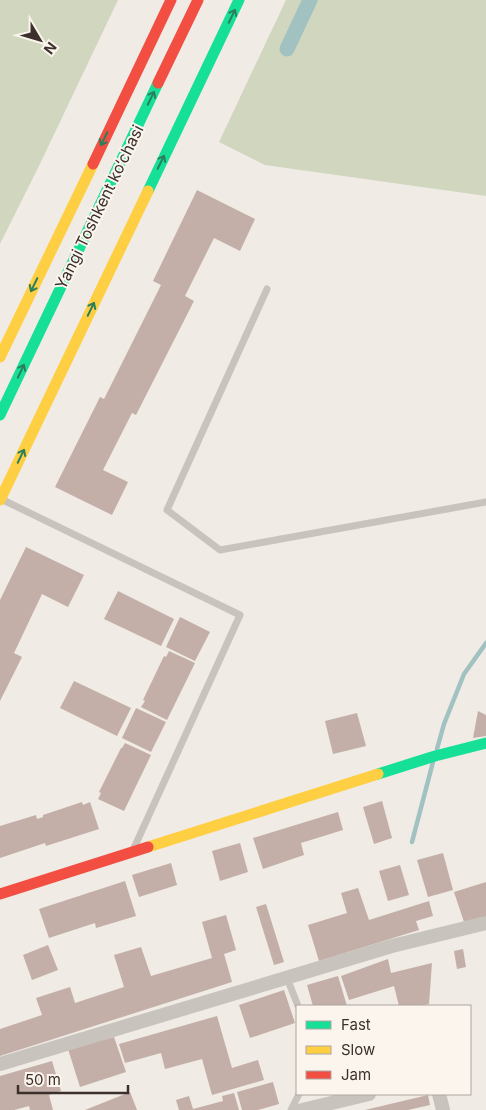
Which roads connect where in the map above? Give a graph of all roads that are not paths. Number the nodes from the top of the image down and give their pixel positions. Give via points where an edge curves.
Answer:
1 (171, 0) edge
2 (198, 0) edge
3 (239, 0) edge
4 (267, 290) dead end
5 (0, 357) edge
6 (0, 415) edge
7 (0, 499) edge
8 (486, 502) edge
9 (486, 743) edge
10 (132, 852) junction
11 (0, 894) edge
12 (486, 923) edge
13 (287, 978) junction
14 (298, 1005) edge
15 (0, 1064) edge
16 (298, 1095) edge
17 (365, 1095) edge
18 (438, 1095) edge
19 (291, 1110) edge
20 (302, 1110) edge
21 (443, 1110) edge

1 -> 5 main road, Yangi Toshkent ko‘chasi
6 -> 2 main road, Yangi Toshkent ko‘chasi
7 -> 3 main road
4 - 8 lane via 167,510 220,550
7 - 10 lane via 240,615
9 - 10 main road via 435,756
10 - 11 main road
12 - 13 street via 392,946
13 - 14 lane
13 - 15 street
16 - 19 lane
17 - 20 street
18 - 21 street

